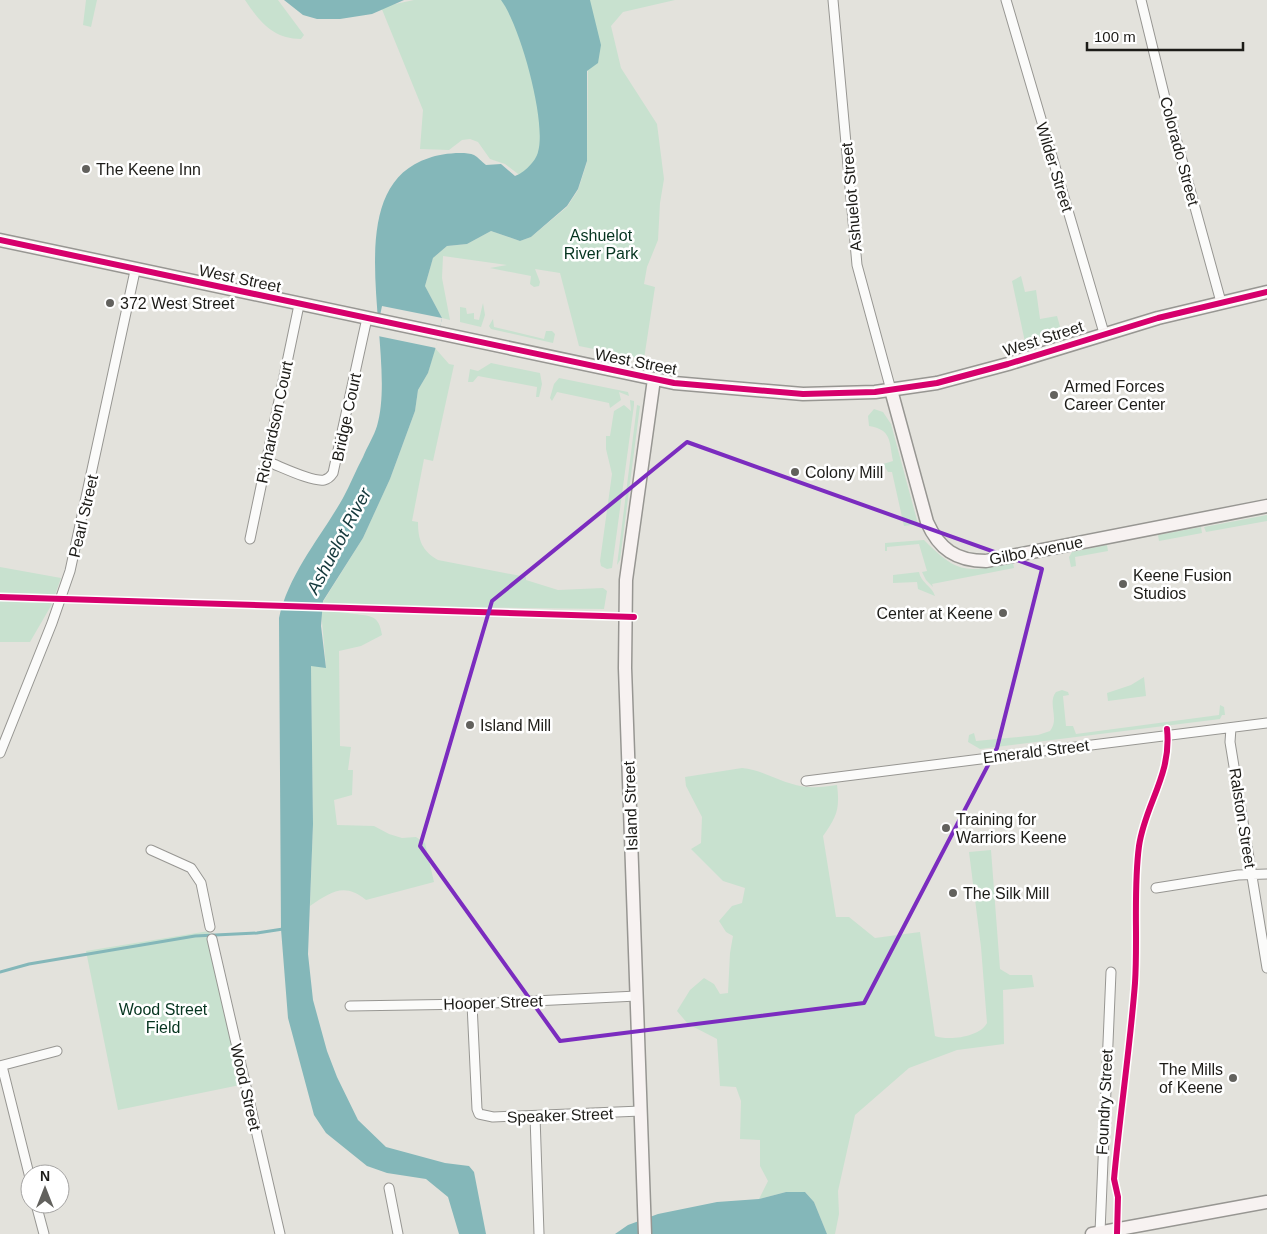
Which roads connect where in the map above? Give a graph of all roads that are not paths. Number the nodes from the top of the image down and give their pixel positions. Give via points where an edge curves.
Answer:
1 (833, 0) edge
2 (1006, 0) edge
3 (1141, 0) edge
4 (0, 240) edge
5 (135, 271) junction
6 (1267, 292) edge
7 (1220, 302) junction
8 (299, 304) junction
9 (373, 320) junction
10 (1104, 333) junction
11 (654, 379) junction
12 (891, 390) junction
13 (266, 461) junction
14 (1267, 506) edge
15 (250, 539) dead end
16 (1267, 723) edge
17 (1231, 728) junction
18 (0, 753) edge
19 (806, 780) dead end
20 (151, 850) dead end
21 (1267, 874) edge
22 (1252, 875) junction
23 (1156, 888) dead end
24 (210, 927) dead end
25 (212, 939) dead end
26 (1267, 968) edge
27 (1110, 972) dead end
28 (637, 996) junction
29 (472, 1004) junction
30 (350, 1006) dead end
31 (57, 1051) dead end
32 (1, 1066) edge
33 (640, 1112) junction
34 (535, 1116) junction
35 (26, 1164) edge
36 (389, 1188) dead end
37 (1267, 1202) edge
38 (39, 1214) edge
39 (1096, 1233) edge
40 (44, 1234) edge
41 (280, 1234) edge
42 (398, 1234) edge
43 (539, 1234) edge
44 (645, 1234) edge

1 - 12 street, Ashuelot Street via 857,265
2 - 10 street, Wilder Street
3 - 7 street, Colorado Street
4 - 5 street, West Street
5 - 8 street, West Street
5 - 18 street, Pearl Street via 70,571
6 - 7 street, West Street
7 - 10 street, West Street
8 - 9 street, West Street
8 - 13 street, Richardson Court
9 - 11 street, West Street
9 - 13 street, Bridge Court via 330,478 313,478
10 - 12 street, West Street via 964,376
11 - 12 street, West Street via 711,388 782,393 837,394
11 - 28 street, Island Street via 625,582
12 - 14 street, Gilbo Avenue via 927,522 945,550 964,559 986,561
13 - 15 street, Richardson Court
16 - 17 street, Emerald Street
17 - 19 street, Emerald Street
17 - 22 street, Ralston Street via 1230,742
20 - 24 street via 191,868 201,883
21 - 22 street
22 - 23 street
22 - 26 street, Ralston Street
25 - 41 street, Wood Street
27 - 39 street, Foundry Street
28 - 29 street, Hooper Street
28 - 33 street, Island Street
29 - 30 street, Hooper Street
29 - 34 street, Speaker Street via 477,1108 480,1114 493,1117
31 - 32 street
32 - 35 street
33 - 34 street, Speaker Street
33 - 44 street, Island Street
34 - 43 street
36 - 42 street
37 - 39 street
38 - 40 street

